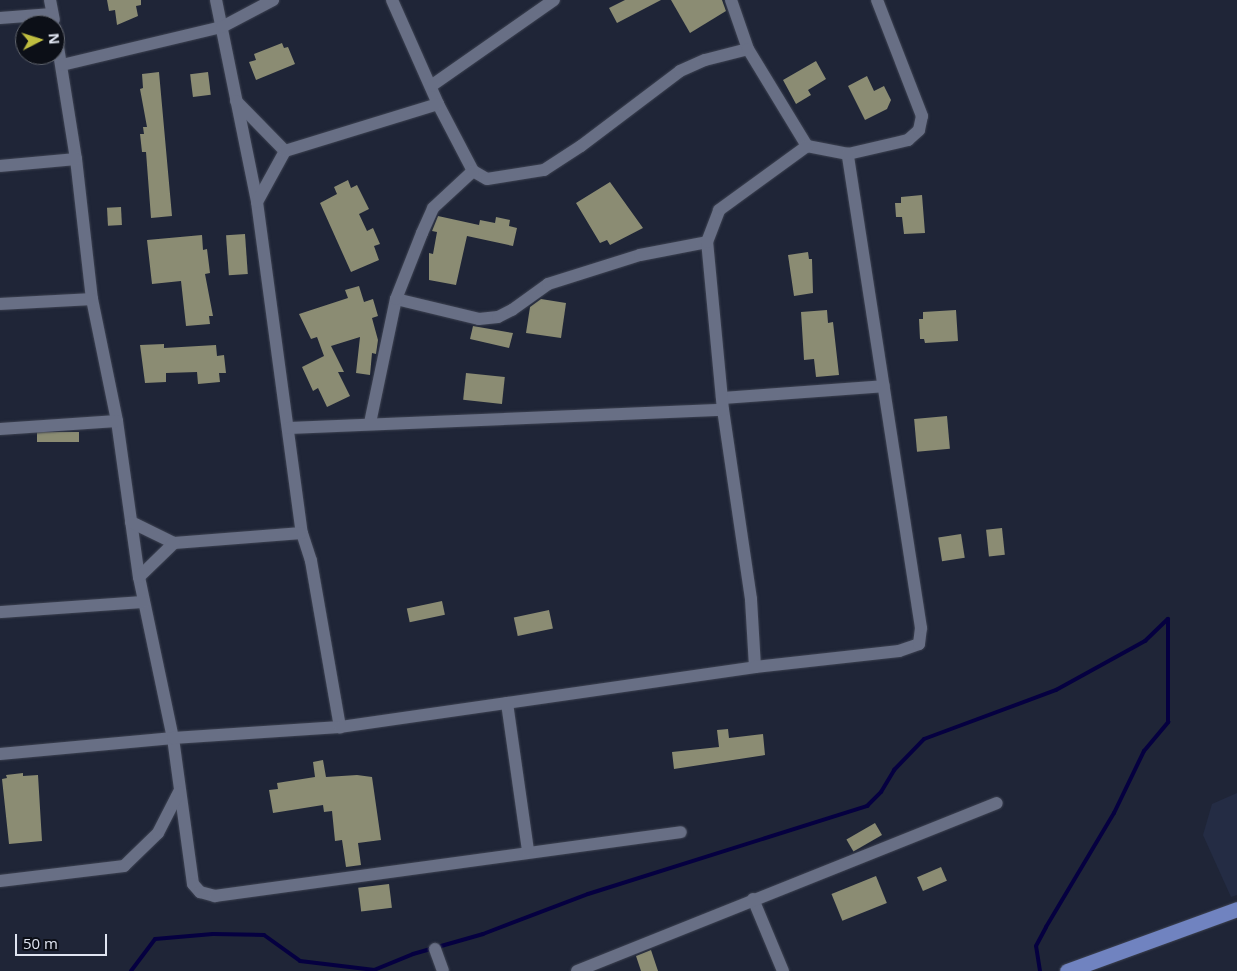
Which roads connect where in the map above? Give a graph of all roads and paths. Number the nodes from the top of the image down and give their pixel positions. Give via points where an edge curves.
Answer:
1 (50, 0) edge
2 (216, 0) edge
3 (273, 0) edge
4 (392, 0) edge
5 (554, 0) edge
6 (731, 0) edge
7 (877, 0) edge
8 (53, 15) edge
9 (0, 18) edge
10 (15, 19) edge
11 (222, 27) junction
12 (748, 49) junction
13 (62, 66) joint
14 (431, 86) junction
15 (236, 102) junction
16 (438, 104) junction
17 (807, 146) junction
18 (285, 151) junction
19 (848, 154) junction
20 (76, 159) junction
21 (0, 166) edge
22 (473, 171) junction
23 (257, 202) junction
24 (708, 242) junction
25 (92, 299) junction
26 (396, 299) junction
27 (0, 304) edge
28 (884, 386) junction
29 (722, 404) junction
30 (117, 421) junction
31 (370, 423) junction
32 (0, 428) edge
33 (289, 428) junction
34 (131, 522) junction
35 (302, 533) junction
36 (174, 543) junction
37 (139, 577) junction
38 (144, 602) junction
39 (0, 612) edge
40 (755, 668) junction
41 (507, 703) junction
42 (340, 728) junction
43 (173, 738) junction
44 (0, 754) edge
45 (179, 792) junction
46 (997, 803) dead end
47 (681, 832) dead end
48 (528, 851) junction
49 (0, 881) edge
50 (753, 899) junction
51 (1237, 909) edge
52 (435, 949) dead end
53 (443, 971) edge
54 (577, 971) edge
55 (783, 971) edge
56 (1067, 971) edge

1 - 8 street
2 - 11 street
3 - 11 street
4 - 14 street
5 - 14 street
6 - 12 street
7 - 19 street via 922,116 919,130 908,140
9 - 10 street
11 - 13 street
11 - 15 street
12 - 17 street
12 - 22 street via 705,60 680,71 544,170 487,179
13 - 20 street
14 - 16 street
15 - 18 street
15 - 23 street
16 - 18 street
16 - 22 street
17 - 19 street
17 - 24 street via 719,210
18 - 23 street
19 - 28 street
20 - 21 street
20 - 25 street
22 - 26 street via 433,208
23 - 33 street
24 - 26 street via 640,255 548,284 498,317 479,319
24 - 29 street
25 - 27 street
25 - 30 street
26 - 31 street
28 - 29 street
28 - 40 street via 921,628 919,644 899,651
29 - 31 street
29 - 40 street via 751,599
30 - 32 street
30 - 34 street
31 - 33 street
33 - 35 street
34 - 36 street
34 - 37 street
35 - 36 street
35 - 42 street via 311,560
36 - 37 street
37 - 38 street
38 - 39 street
38 - 43 street
40 - 41 street
41 - 42 street
41 - 48 street
42 - 43 street
43 - 44 street
43 - 45 street
45 - 48 street via 193,884 200,892 215,896
45 - 49 street via 158,833 124,866
46 - 50 street
47 - 48 street
50 - 54 street
50 - 55 street
51 - 56 main road
52 - 53 street

